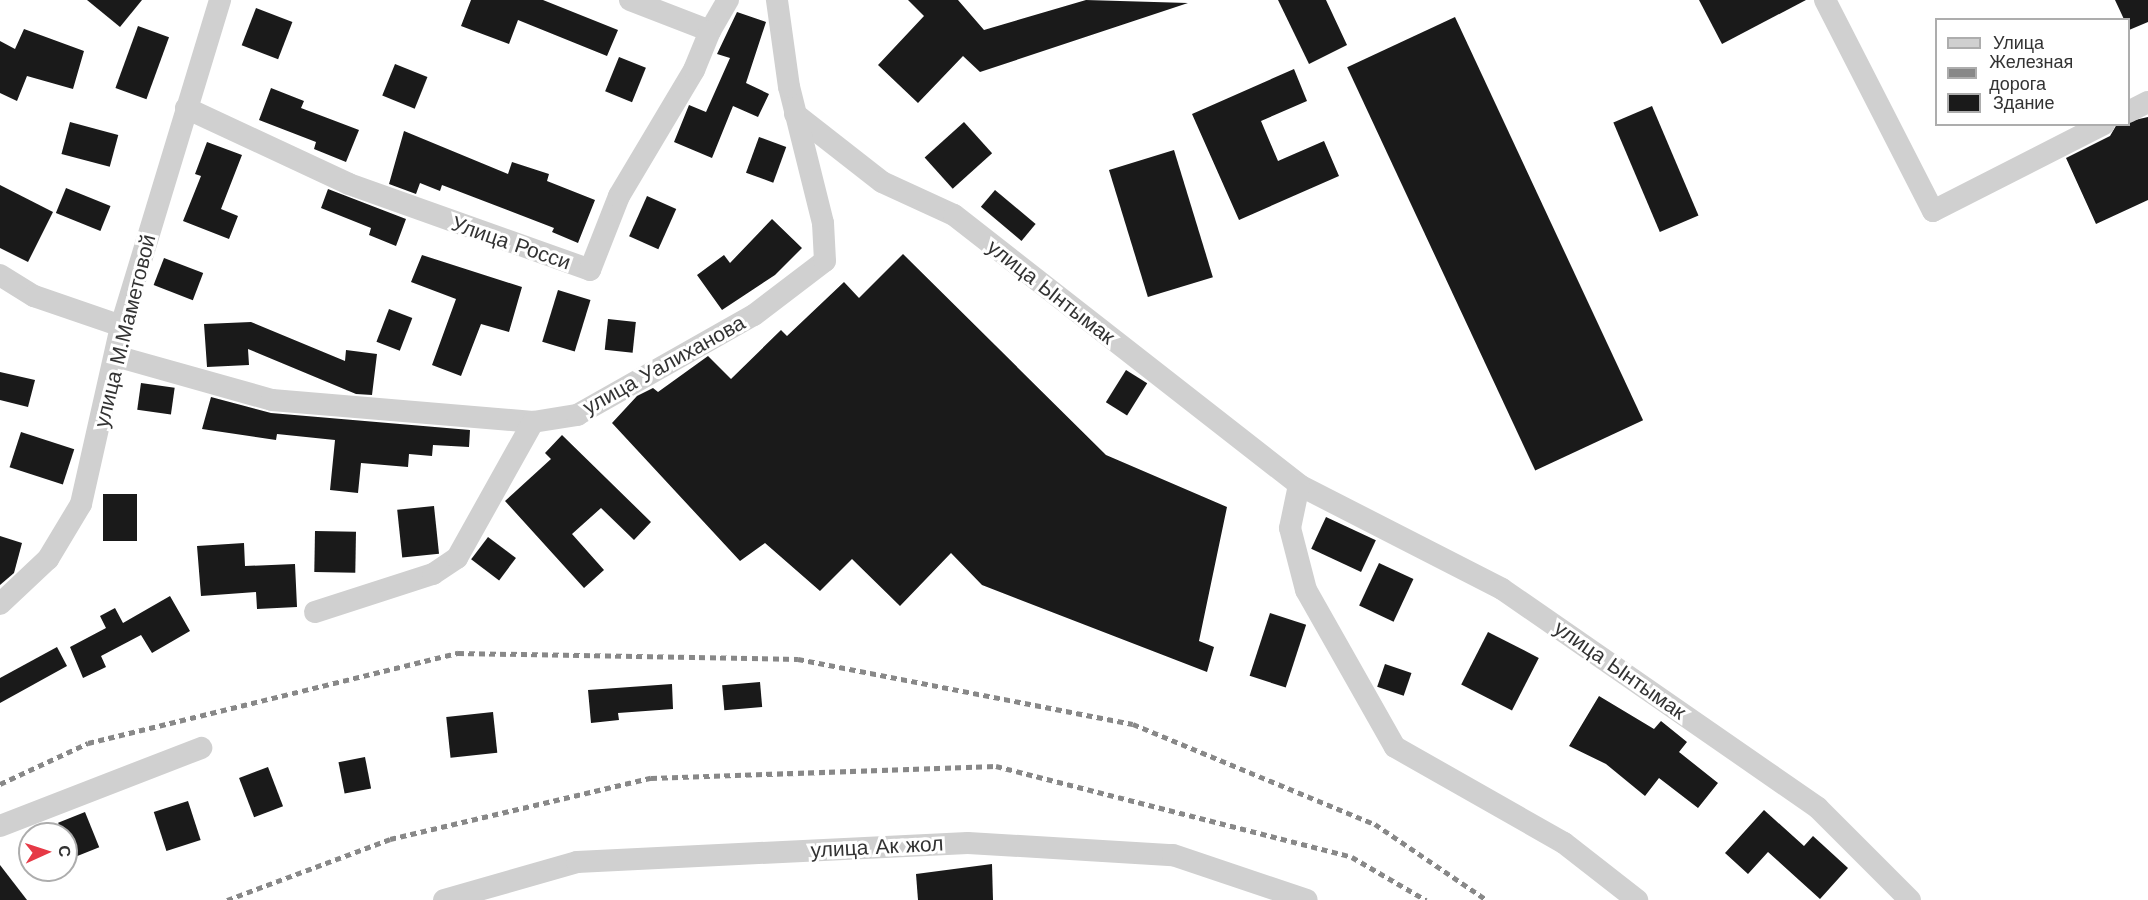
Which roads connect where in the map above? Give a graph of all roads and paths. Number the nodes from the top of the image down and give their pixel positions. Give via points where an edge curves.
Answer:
1 (220, 0) edge
2 (630, 0) edge
3 (728, 0) edge
4 (777, 0) edge
5 (1826, 0) edge
6 (710, 31) junction
7 (2148, 102) edge
8 (186, 108) junction
9 (2130, 111) edge
10 (795, 114) junction
11 (2100, 126) edge
12 (0, 275) edge
13 (121, 326) junction
14 (118, 357) junction
15 (533, 422) junction
16 (1299, 485) junction
17 (0, 604) edge
18 (315, 612) dead end
19 (201, 748) dead end
20 (0, 826) edge
21 (444, 900) edge
22 (1307, 900) edge
23 (1637, 900) edge
24 (1910, 900) edge

1 - 8 street, улица М.Маметовой
2 - 6 street
3 - 6 street, Улица Росси
4 - 10 street, улица Уалиханова
5 - 11 street via 1933,211
6 - 8 street, Улица Росси via 694,70 620,196 590,270 349,184
7 - 9 street
8 - 13 street, улица М.Маметовой
10 - 15 street, улица Уалиханова via 827,249 818,269 754,315 577,415
10 - 16 street, улица Ынтымак via 882,182 954,215
12 - 13 street via 34,296
13 - 14 street, улица М.Маметовой
14 - 15 street, улица Уалиханова via 272,400
14 - 17 street, улица М.Маметовой via 81,504 48,560
15 - 18 street via 457,558 434,574
16 - 23 street via 1290,528 1306,590 1395,747 1564,843
16 - 24 street, улица Ынтымак via 1502,589 1818,808
19 - 20 street
21 - 22 street, улица Ак жол via 577,862 968,843 1173,855

